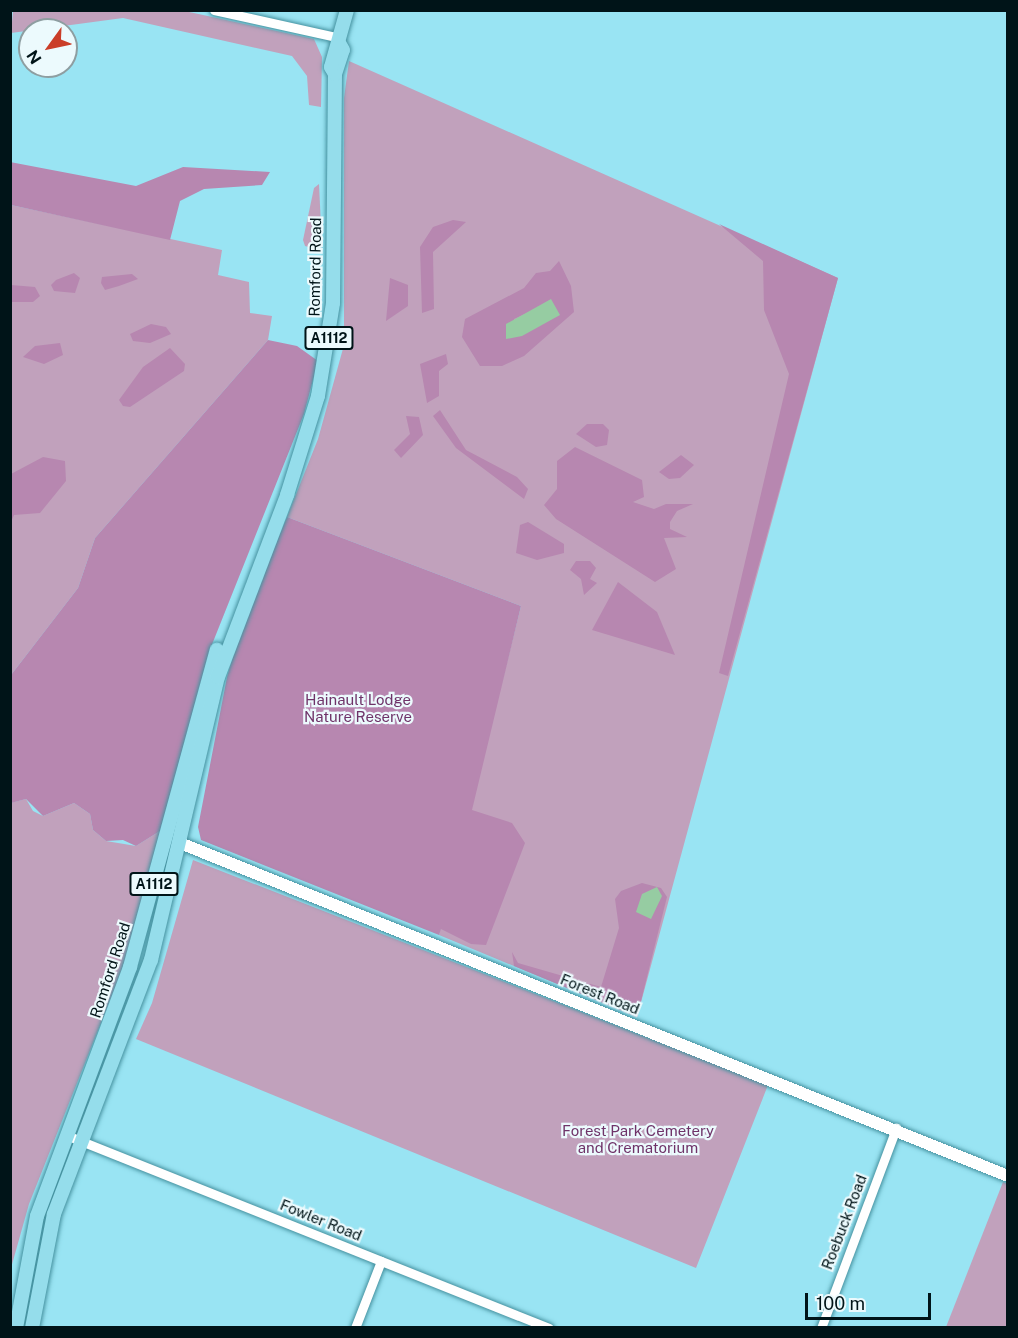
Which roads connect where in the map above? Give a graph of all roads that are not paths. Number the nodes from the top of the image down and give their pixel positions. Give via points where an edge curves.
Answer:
1 (214, 10) edge
2 (347, 10) edge
3 (340, 40) junction
4 (286, 489) junction
5 (180, 843) junction
6 (896, 1128) junction
7 (66, 1135) junction
8 (82, 1141) junction
9 (1008, 1176) edge
10 (381, 1261) junction
11 (16, 1328) edge
12 (32, 1328) edge
13 (355, 1328) edge
14 (549, 1328) edge
15 (820, 1328) edge

1 - 3 street
2 - 3 main road, Romford Road / A1112
3 - 4 main road, Romford Road / A1112 via 333,49 331,68 336,74 331,322 318,396
4 - 5 main road, Romford Road / A1112 via 218,677
4 - 7 main road, Romford Road / A1112 via 212,664 130,967
5 - 6 street, Forest Road
5 - 8 main road, Romford Road / A1112 via 151,960
6 - 9 street, Forest Road
6 - 15 street, Roebuck Road
7 - 8 street, Fowler Road
7 - 11 main road, Romford Road / A1112 via 31,1240
8 - 10 street, Fowler Road
8 - 12 main road, Romford Road / A1112 via 46,1241
10 - 13 street
10 - 14 street, Fowler Road

